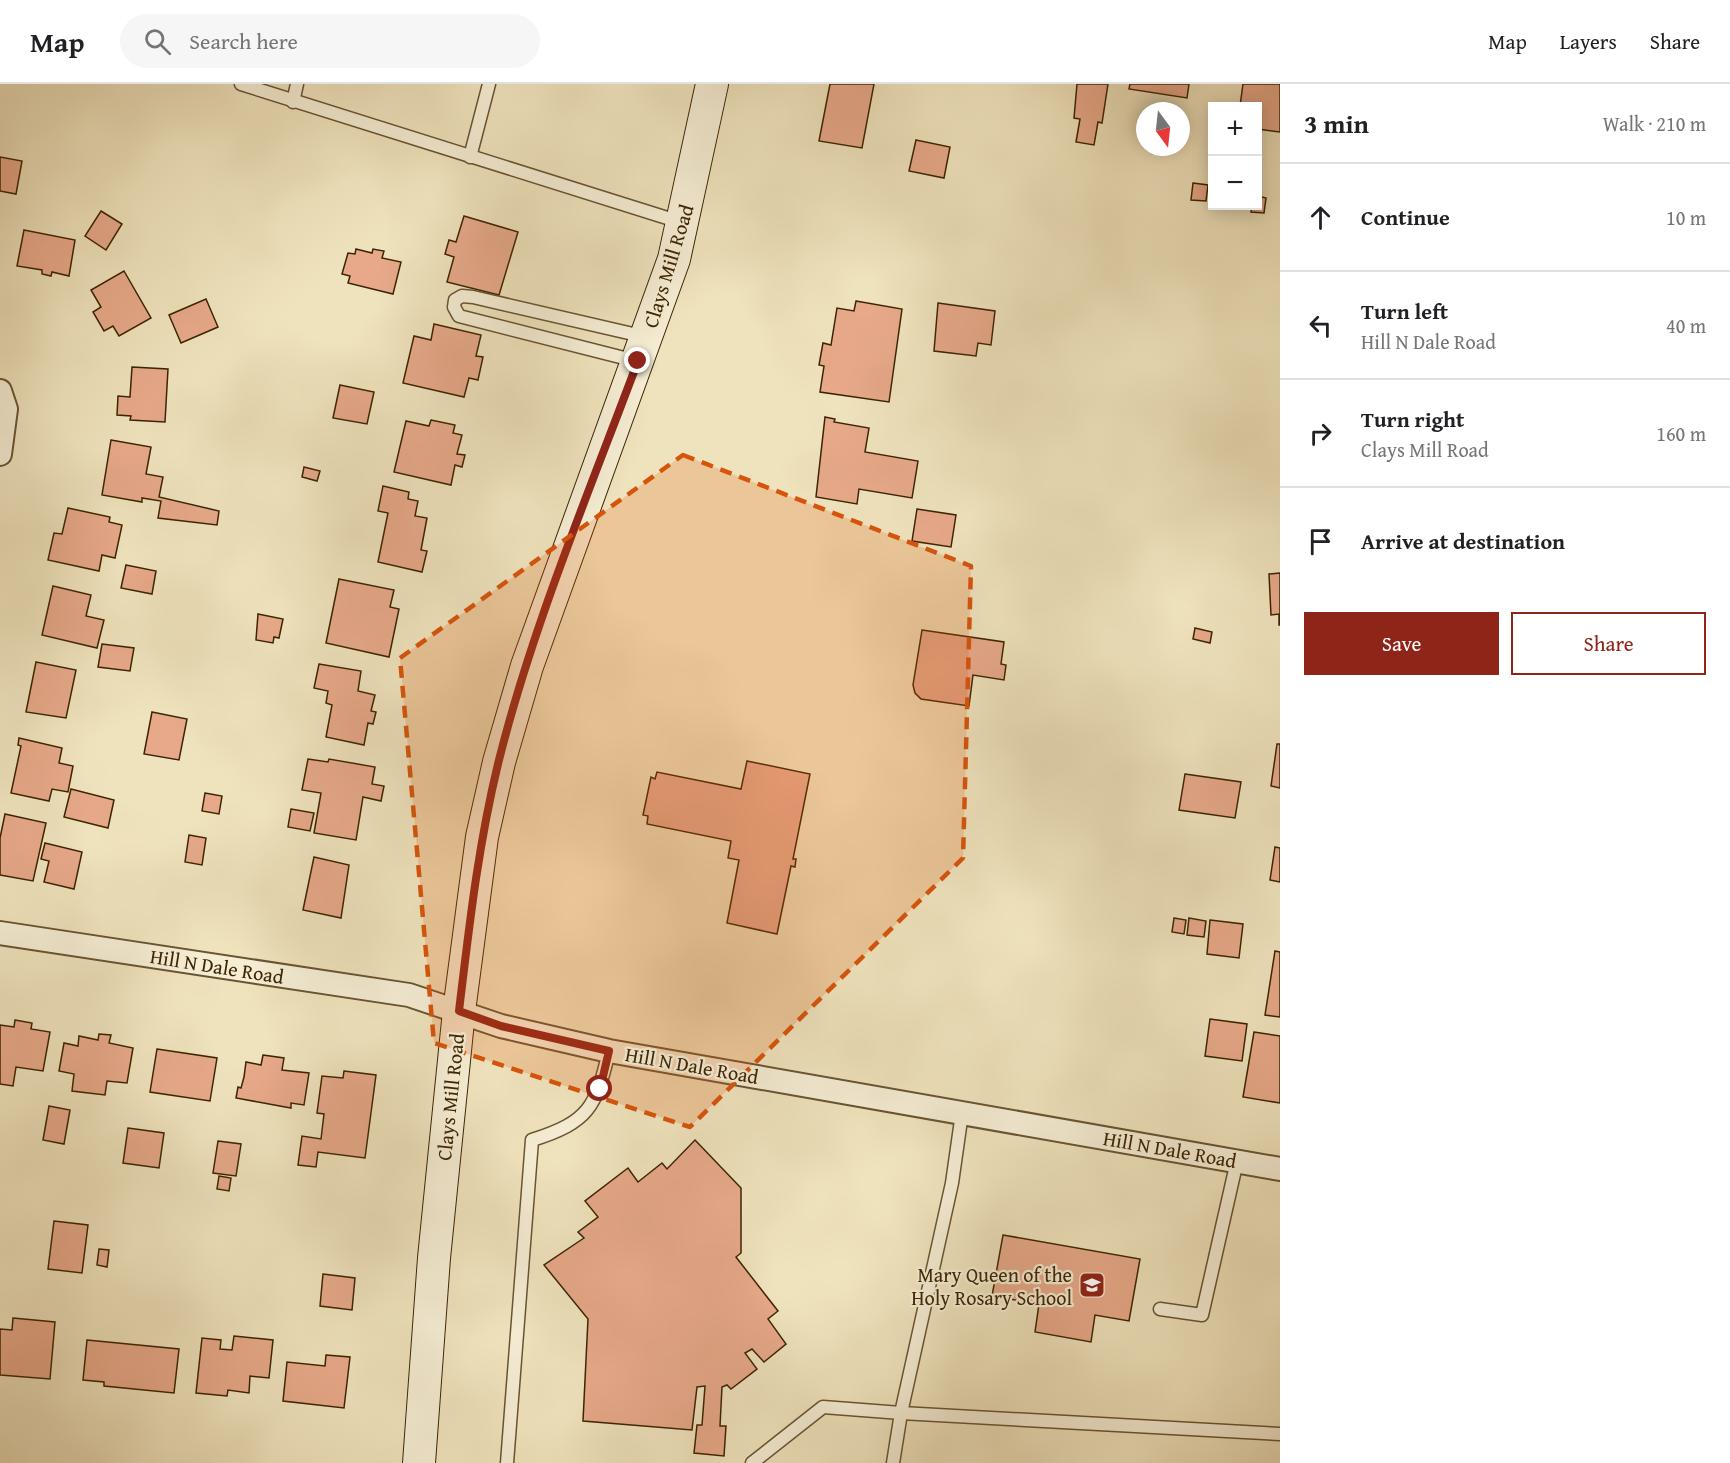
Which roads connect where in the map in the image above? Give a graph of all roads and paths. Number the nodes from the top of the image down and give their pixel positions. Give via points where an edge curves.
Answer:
1 (241, 84) edge
2 (297, 84) edge
3 (489, 84) edge
4 (712, 84) edge
5 (293, 102) junction
6 (470, 157) junction
7 (684, 223) junction
8 (642, 349) junction
9 (0, 391) edge
10 (0, 454) edge
11 (0, 933) edge
12 (459, 1011) junction
13 (609, 1051) junction
14 (962, 1113) junction
15 (1237, 1161) junction
16 (1280, 1168) edge
17 (1160, 1309) dead end
18 (901, 1413) junction
19 (1280, 1434) edge
20 (419, 1463) edge
21 (507, 1463) edge
22 (752, 1463) edge
23 (893, 1463) edge

1 - 5 lane
2 - 5 lane
3 - 6 lane
4 - 7 main road, Clays Mill Road
5 - 6 lane
6 - 7 lane
7 - 8 main road, Clays Mill Road
8 - 8 lane via 459,316 455,300 473,297
8 - 12 main road, Clays Mill Road via 527,666 499,762 482,837
9 - 10 street via 6,409
11 - 12 street, Hill N Dale Road via 409,995
12 - 13 street, Hill N Dale Road via 501,1026
12 - 20 main road, Clays Mill Road via 434,1257
13 - 14 street, Hill N Dale Road
13 - 21 lane via 600,1089 584,1115 559,1131 532,1140
14 - 15 street, Hill N Dale Road
14 - 18 lane via 952,1183
15 - 16 street, Hill N Dale Road
15 - 17 lane via 1202,1315
18 - 19 lane
18 - 22 lane via 823,1407
18 - 23 lane

